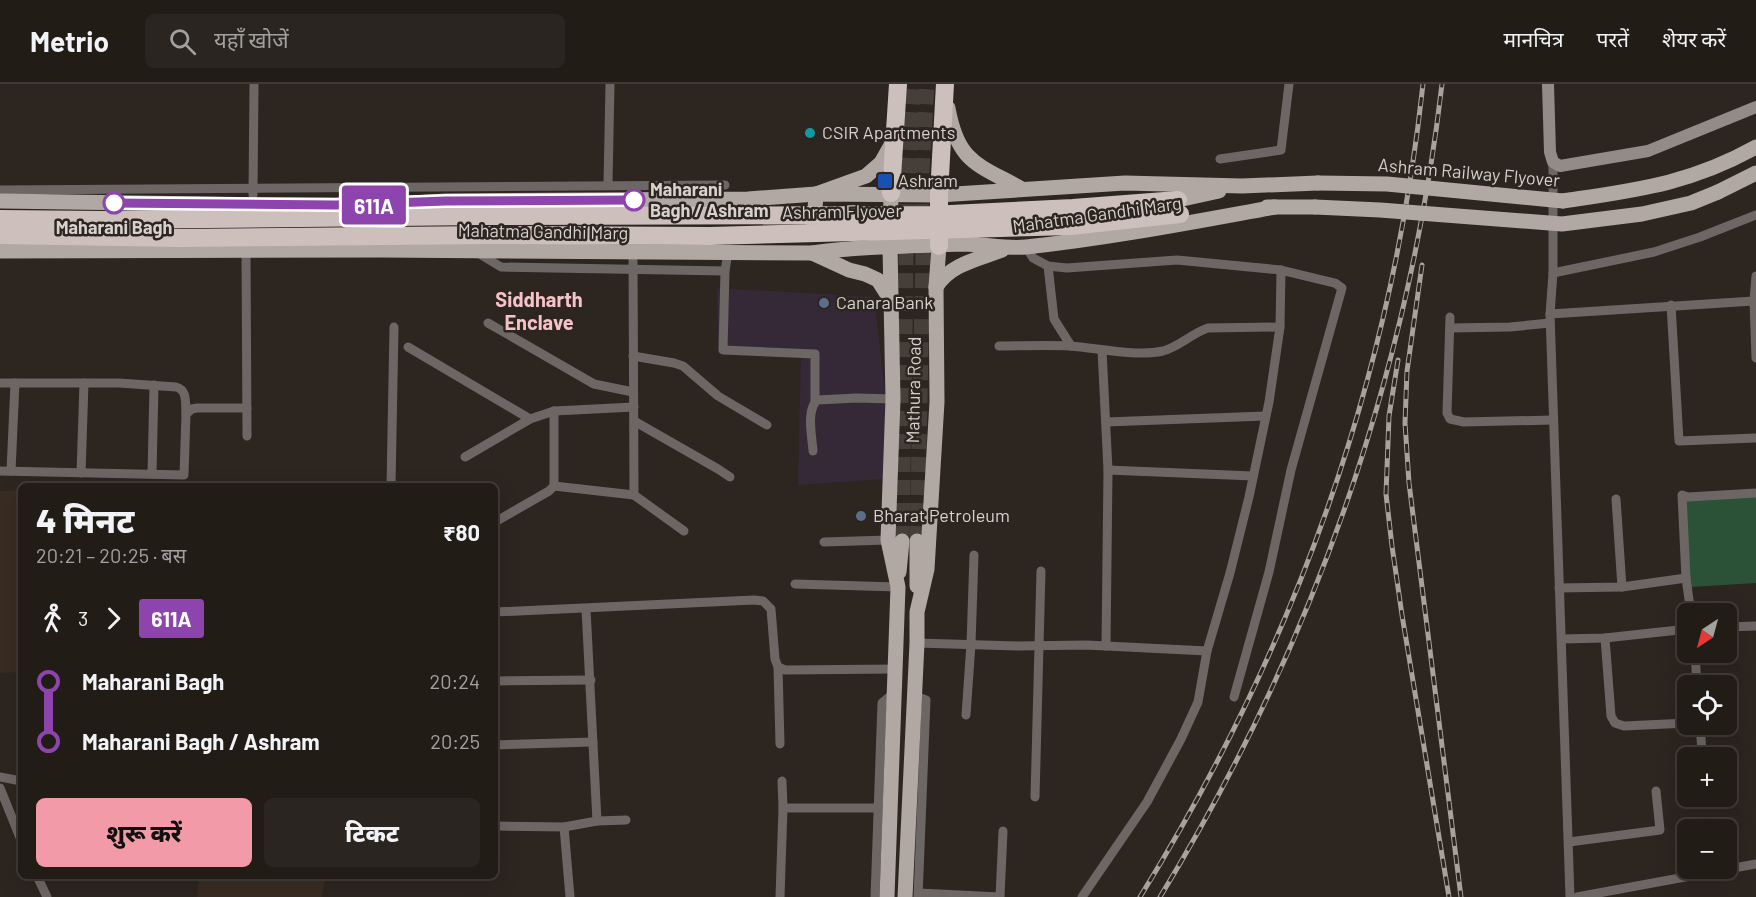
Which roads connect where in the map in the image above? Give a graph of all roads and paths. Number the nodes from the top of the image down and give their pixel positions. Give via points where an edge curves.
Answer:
1 (254, 84) edge
2 (610, 84) edge
3 (898, 84) edge
4 (1288, 84) edge
5 (1548, 84) edge
6 (945, 88) edge
7 (1756, 107) edge
8 (894, 140) junction
9 (1756, 147) edge
10 (1220, 159) dead end
11 (1553, 162) junction
12 (1756, 172) edge
13 (608, 184) junction
14 (725, 185) dead end
15 (1242, 186) junction
16 (1022, 189) junction
17 (0, 190) edge
18 (254, 191) junction
19 (891, 193) junction
20 (816, 194) junction
21 (939, 195) junction
22 (748, 199) junction
23 (0, 201) edge
24 (162, 203) junction
25 (1179, 207) junction
26 (1275, 207) junction
27 (1756, 215) edge
28 (0, 219) edge
29 (0, 235) edge
30 (890, 246) junction
31 (939, 246) junction
32 (1026, 247) junction
33 (1008, 248) junction
34 (473, 250) junction
35 (0, 251) edge
36 (161, 251) junction
37 (246, 251) junction
38 (633, 252) junction
39 (728, 252) junction
40 (748, 252) junction
41 (812, 253) junction
42 (1048, 266) junction
43 (632, 268) junction
44 (1281, 270) junction
45 (725, 271) junction
46 (1553, 273) junction
47 (1756, 276) edge
48 (936, 287) junction
49 (1755, 301) edge
50 (892, 302) junction
51 (1671, 305) junction
52 (1450, 317) dead end
53 (1550, 319) junction
54 (488, 323) dead end
55 (394, 327) dead end
56 (1280, 327) junction
57 (1450, 328) junction
58 (999, 346) dead end
59 (1071, 346) junction
60 (408, 347) dead end
61 (1102, 350) junction
62 (633, 357) junction
63 (1756, 358) edge
64 (0, 383) edge
65 (15, 383) junction
66 (84, 383) junction
67 (154, 385) junction
68 (633, 392) junction
69 (893, 399) junction
70 (815, 401) junction
71 (634, 407) junction
72 (247, 408) junction
73 (555, 411) junction
74 (186, 414) junction
75 (1265, 416) junction
76 (530, 419) junction
77 (1553, 420) junction
78 (634, 421) junction
79 (1107, 422) junction
80 (767, 424) dead end
81 (247, 436) dead end
82 (1756, 438) edge
83 (813, 451) dead end
84 (465, 457) dead end
85 (1108, 470) junction
86 (0, 471) edge
87 (11, 471) junction
88 (81, 472) junction
89 (152, 474) junction
90 (1254, 476) junction
91 (730, 477) dead end
92 (391, 483) edge
93 (554, 486) junction
94 (1756, 493) edge
95 (634, 495) junction
96 (1616, 499) dead end
97 (498, 520) edge
98 (684, 531) dead end
99 (902, 541) junction
100 (824, 542) dead end
101 (974, 555) dead end
102 (1041, 571) dead end
103 (1686, 578) junction
104 (795, 584) dead end
105 (898, 587) junction
106 (1622, 587) junction
107 (1559, 588) junction
108 (1689, 603) edge
109 (586, 609) junction
110 (498, 612) edge
111 (917, 612) junction
112 (1756, 626) edge
113 (1737, 627) edge
114 (1677, 630) edge
115 (1605, 638) junction
116 (1562, 639) junction
117 (917, 643) junction
118 (971, 644) junction
119 (1039, 645) junction
120 (1106, 646) junction
121 (1207, 651) junction
122 (777, 667) junction
123 (895, 669) junction
124 (591, 680) junction
125 (498, 681) edge
126 (1234, 697) dead end
127 (894, 701) junction
128 (966, 715) dead end
129 (1677, 724) edge
130 (592, 742) junction
131 (780, 744) dead end
132 (498, 745) edge
133 (0, 777) edge
134 (18, 780) edge
135 (782, 781) dead end
136 (0, 788) edge
137 (1656, 791) dead end
138 (1035, 798) dead end
139 (783, 808) junction
140 (877, 808) junction
141 (626, 820) dead end
142 (597, 821) junction
143 (498, 826) edge
144 (564, 827) junction
145 (1003, 831) dead end
146 (18, 833) edge
147 (1569, 842) junction
148 (1756, 864) edge
149 (38, 879) edge
150 (914, 896) edge
151 (47, 897) edge
152 (570, 897) edge
153 (780, 897) edge
154 (875, 897) edge
155 (887, 897) edge
156 (1082, 897) edge
157 (1570, 897) edge
158 (1577, 897) edge

1 - 18 street
2 - 13 street
3 - 8 highway, Mathura Road
4 - 10 street via 1281,150
5 - 11 street
6 - 16 main road via 951,127 962,151 975,164
6 - 21 highway, Mathura Road
7 - 11 street via 1648,151 1560,166
8 - 19 highway, Mathura Road
8 - 20 main road via 881,163 866,176
9 - 15 main road, Ashram Railway Flyover, bridge via 1728,163 1682,180 1563,201 1387,184
11 - 46 street
12 - 26 main road, bridge via 1691,203 1562,224 1380,210
13 - 14 street
13 - 18 street
15 - 16 main road, Mahatma Gandhi Marg via 1125,183
15 - 25 main road, Mahatma Gandhi Marg
16 - 21 main road, Mahatma Gandhi Marg
16 - 33 main road
17 - 18 street
19 - 20 main road, Mahatma Gandhi Marg
19 - 21 main road, Mahatma Gandhi Marg
19 - 30 main road, Mathura Road
20 - 22 main road, Mahatma Gandhi Marg
20 - 41 main road
21 - 31 highway, Mathura Road
22 - 24 main road, Mahatma Gandhi Marg via 369,205
22 - 40 main road
23 - 24 main road, Mahatma Gandhi Marg
24 - 36 main road
25 - 26 main road, Mahatma Gandhi Marg
25 - 28 highway, Ashram Flyover, bridge via 930,214
25 - 29 highway, Ashram Flyover, bridge via 1071,226 722,236
26 - 32 main road, Mahatma Gandhi Marg
27 - 46 street via 1654,252
30 - 31 main road, Mahatma Gandhi Marg
30 - 41 main road, Mahatma Gandhi Marg
30 - 50 main road, Mathura Road
31 - 33 main road, Mahatma Gandhi Marg
31 - 48 main road, Mathura Road
32 - 33 main road, Mahatma Gandhi Marg
32 - 42 street via 1033,258
33 - 48 main road via 964,263 941,278
34 - 37 main road, Mahatma Gandhi Marg
34 - 38 main road, Mahatma Gandhi Marg
34 - 43 street via 501,267
35 - 36 main road, Mahatma Gandhi Marg
36 - 37 main road, Mahatma Gandhi Marg
37 - 72 street
38 - 39 main road, Mahatma Gandhi Marg
38 - 43 street
39 - 40 main road, Mahatma Gandhi Marg
39 - 45 street
40 - 41 main road, Mahatma Gandhi Marg
41 - 50 main road via 878,280
42 - 44 street via 1177,260
42 - 59 street via 1054,319
43 - 45 street
43 - 62 street
44 - 56 street
44 - 126 street via 1335,283 1342,293 1291,470 1269,572
45 - 70 street via 723,350 815,354
46 - 53 street
47 - 49 street
48 - 111 main road, Mathura Road via 936,414 927,568
49 - 51 street
49 - 63 street
50 - 69 main road, Mathura Road
51 - 53 street
51 - 82 street via 1678,441
52 - 57 street
53 - 57 street via 1510,327
53 - 77 street
54 - 68 street via 594,384
55 - 92 street
56 - 61 street via 1209,328 1156,352
56 - 75 street
57 - 77 street via 1450,419
58 - 59 street
59 - 61 street
60 - 76 street
61 - 79 street
62 - 68 street
62 - 80 street via 683,366 718,396
64 - 65 street
65 - 66 street
65 - 87 street
66 - 67 street
66 - 88 street
67 - 74 street via 181,388
67 - 89 street
68 - 71 street
69 - 70 street
69 - 99 main road, Mathura Road
70 - 83 street via 811,416
71 - 73 street
71 - 78 street
72 - 74 street via 197,408
72 - 81 street
73 - 76 street
73 - 93 street
74 - 89 street via 184,475
75 - 79 street
75 - 90 street
76 - 84 street
77 - 107 street
78 - 91 street
78 - 95 street
79 - 85 street
85 - 90 street
85 - 120 street
86 - 87 street
87 - 88 street
88 - 89 street
90 - 121 street
93 - 95 street
93 - 97 street
94 - 103 street via 1682,495
95 - 98 street
96 - 106 street
99 - 100 street
99 - 105 main road, Mathura Road
99 - 111 main road
101 - 118 street
102 - 119 street
103 - 106 street
103 - 108 street
104 - 105 street
105 - 123 main road, Mathura Road
106 - 107 street
107 - 116 street
109 - 110 street
109 - 122 street via 763,601 771,609
109 - 124 street
111 - 117 main road, Mathura Road
112 - 113 street
114 - 115 street
115 - 116 street
115 - 129 street via 1611,716 1615,723
116 - 147 street
117 - 118 street
117 - 150 main road, Mathura Road
118 - 119 street
118 - 128 street
119 - 120 street
119 - 138 street
120 - 121 street
121 - 156 street via 1198,702 1181,739 1147,802
122 - 123 street
122 - 131 street
123 - 127 main road, Mathura Road
124 - 125 street
124 - 130 street
127 - 140 street via 882,703
127 - 155 main road, Mathura Road
130 - 132 street
130 - 142 street
133 - 134 street
135 - 139 street
136 - 146 street
137 - 147 street via 1660,830
139 - 140 street
139 - 153 street
140 - 154 street
141 - 142 street
142 - 144 street
143 - 144 street
144 - 152 street
145 - 150 street via 1000,897
147 - 157 street
148 - 158 street
149 - 151 street

